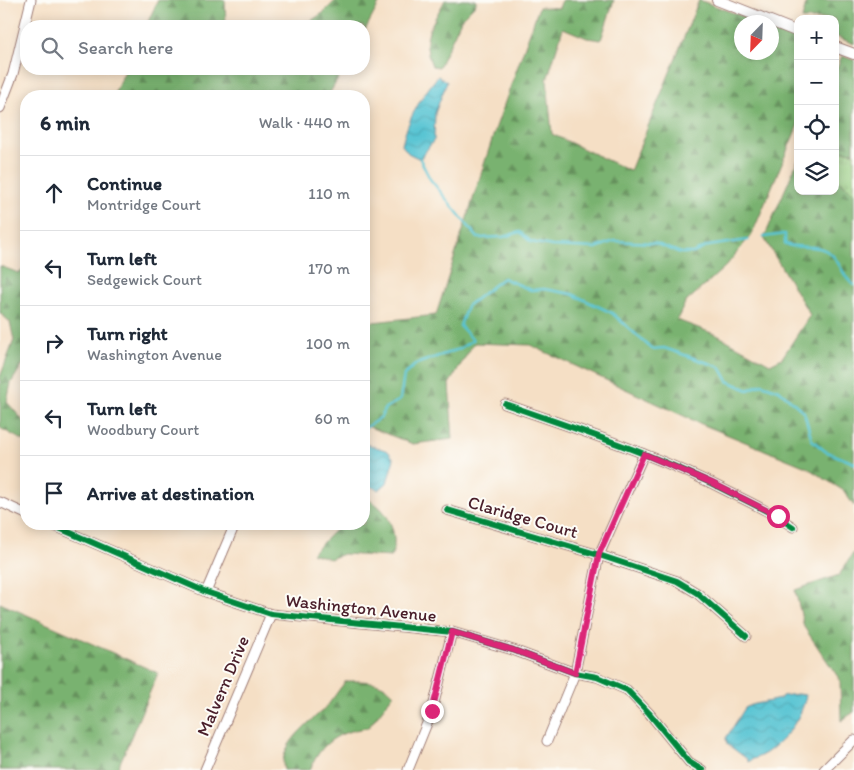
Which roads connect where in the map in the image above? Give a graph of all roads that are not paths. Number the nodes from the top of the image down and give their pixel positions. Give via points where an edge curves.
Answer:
1 (30, 0) edge
2 (716, 0) edge
3 (25, 20) edge
4 (794, 30) edge
5 (20, 44) edge
6 (839, 48) edge
7 (854, 54) edge
8 (0, 108) edge
9 (506, 404) dead end
10 (644, 454) junction
11 (0, 502) edge
12 (446, 510) dead end
13 (20, 511) edge
14 (793, 527) dead end
15 (64, 530) edge
16 (232, 530) edge
17 (599, 554) junction
18 (206, 592) junction
19 (270, 614) junction
20 (452, 632) junction
21 (746, 636) dead end
22 (575, 673) junction
23 (854, 740) edge
24 (547, 741) dead end
25 (205, 770) edge
26 (408, 770) edge
27 (702, 770) edge
28 (824, 770) edge

1 - 3 street
2 - 4 street
5 - 8 street
6 - 7 street
9 - 10 street
10 - 14 street via 712,483 778,516
10 - 17 street
11 - 13 street
12 - 17 street, Claridge Court
15 - 18 street, Washington Avenue
16 - 18 street
17 - 21 street, Claridge Court via 677,581 697,593
17 - 22 street
18 - 19 street, Washington Avenue
19 - 20 street, Washington Avenue
19 - 25 street, Malvern Drive
20 - 22 street, Washington Avenue
20 - 26 street via 432,711
22 - 24 street
22 - 27 street, Washington Avenue via 597,676 627,690 689,762
23 - 28 street

